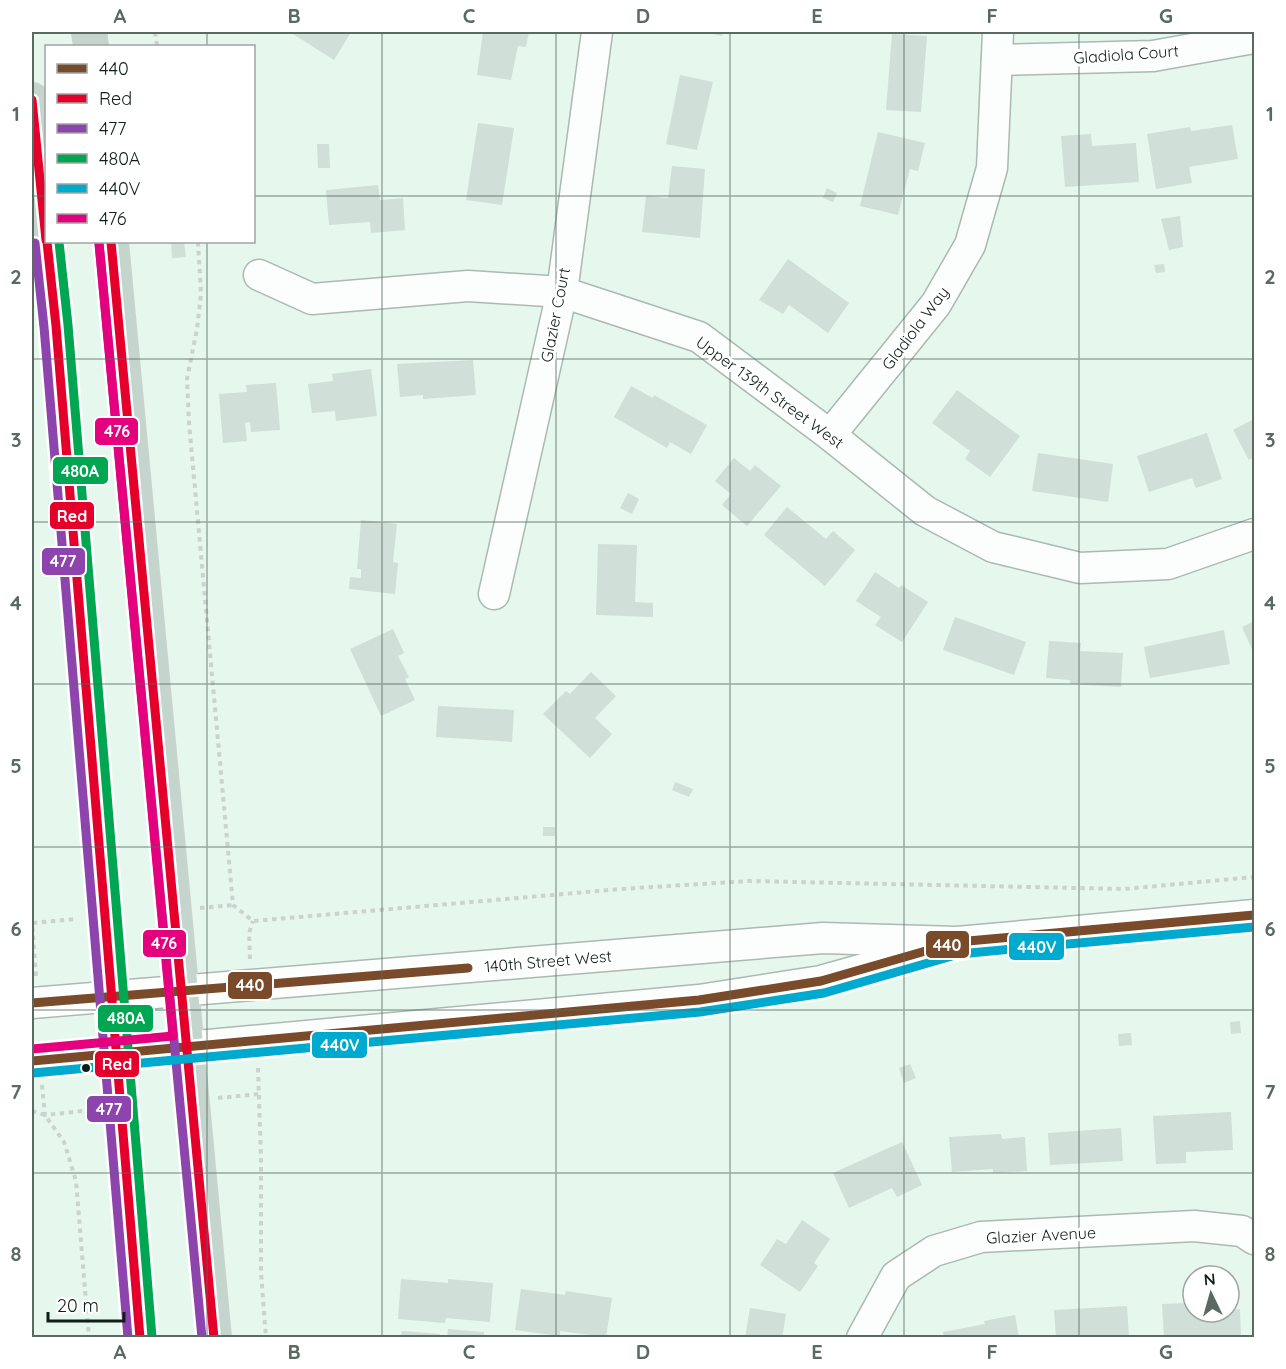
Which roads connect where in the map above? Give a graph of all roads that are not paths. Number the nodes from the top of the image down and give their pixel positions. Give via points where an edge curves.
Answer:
1 (597, 32) edge
2 (1254, 38) edge
3 (997, 46) edge
4 (32, 100) edge
5 (45, 222) edge
6 (47, 243) edge
7 (111, 243) edge
8 (259, 275) dead end
9 (562, 292) junction
10 (830, 435) junction
11 (1254, 534) edge
12 (494, 594) dead end
13 (1254, 915) edge
14 (957, 942) junction
15 (181, 992) junction
16 (111, 998) junction
17 (32, 1003) edge
18 (186, 1047) junction
19 (116, 1053) junction
20 (32, 1061) edge
21 (1254, 1239) edge
22 (140, 1338) edge
23 (214, 1338) edge
24 (862, 1338) edge

1 - 9 street, Glazier Court
2 - 3 street, Gladiola Court via 1153,56
3 - 10 street, Gladiola Way via 992,168 970,245 936,304
4 - 5 highway
6 - 16 highway
7 - 15 highway
8 - 9 street, Upper 139th Street West via 312,299 468,286
9 - 10 street, Upper 139th Street West via 699,337
9 - 12 street, Glazier Court
10 - 11 street, Upper 139th Street West via 925,511 993,547 1080,568 1168,564
13 - 14 street, 140th Street West
14 - 15 street, 140th Street West via 823,938
14 - 18 street, 140th Street West via 821,981 699,1000
15 - 16 street, 140th Street West
15 - 18 highway
16 - 17 street, 140th Street West
16 - 19 highway
18 - 19 street, 140th Street West
18 - 23 highway
19 - 20 street, 140th Street West
19 - 22 highway
21 - 24 street, Glazier Avenue via 1242,1231 1194,1226 981,1238 934,1251 896,1276

